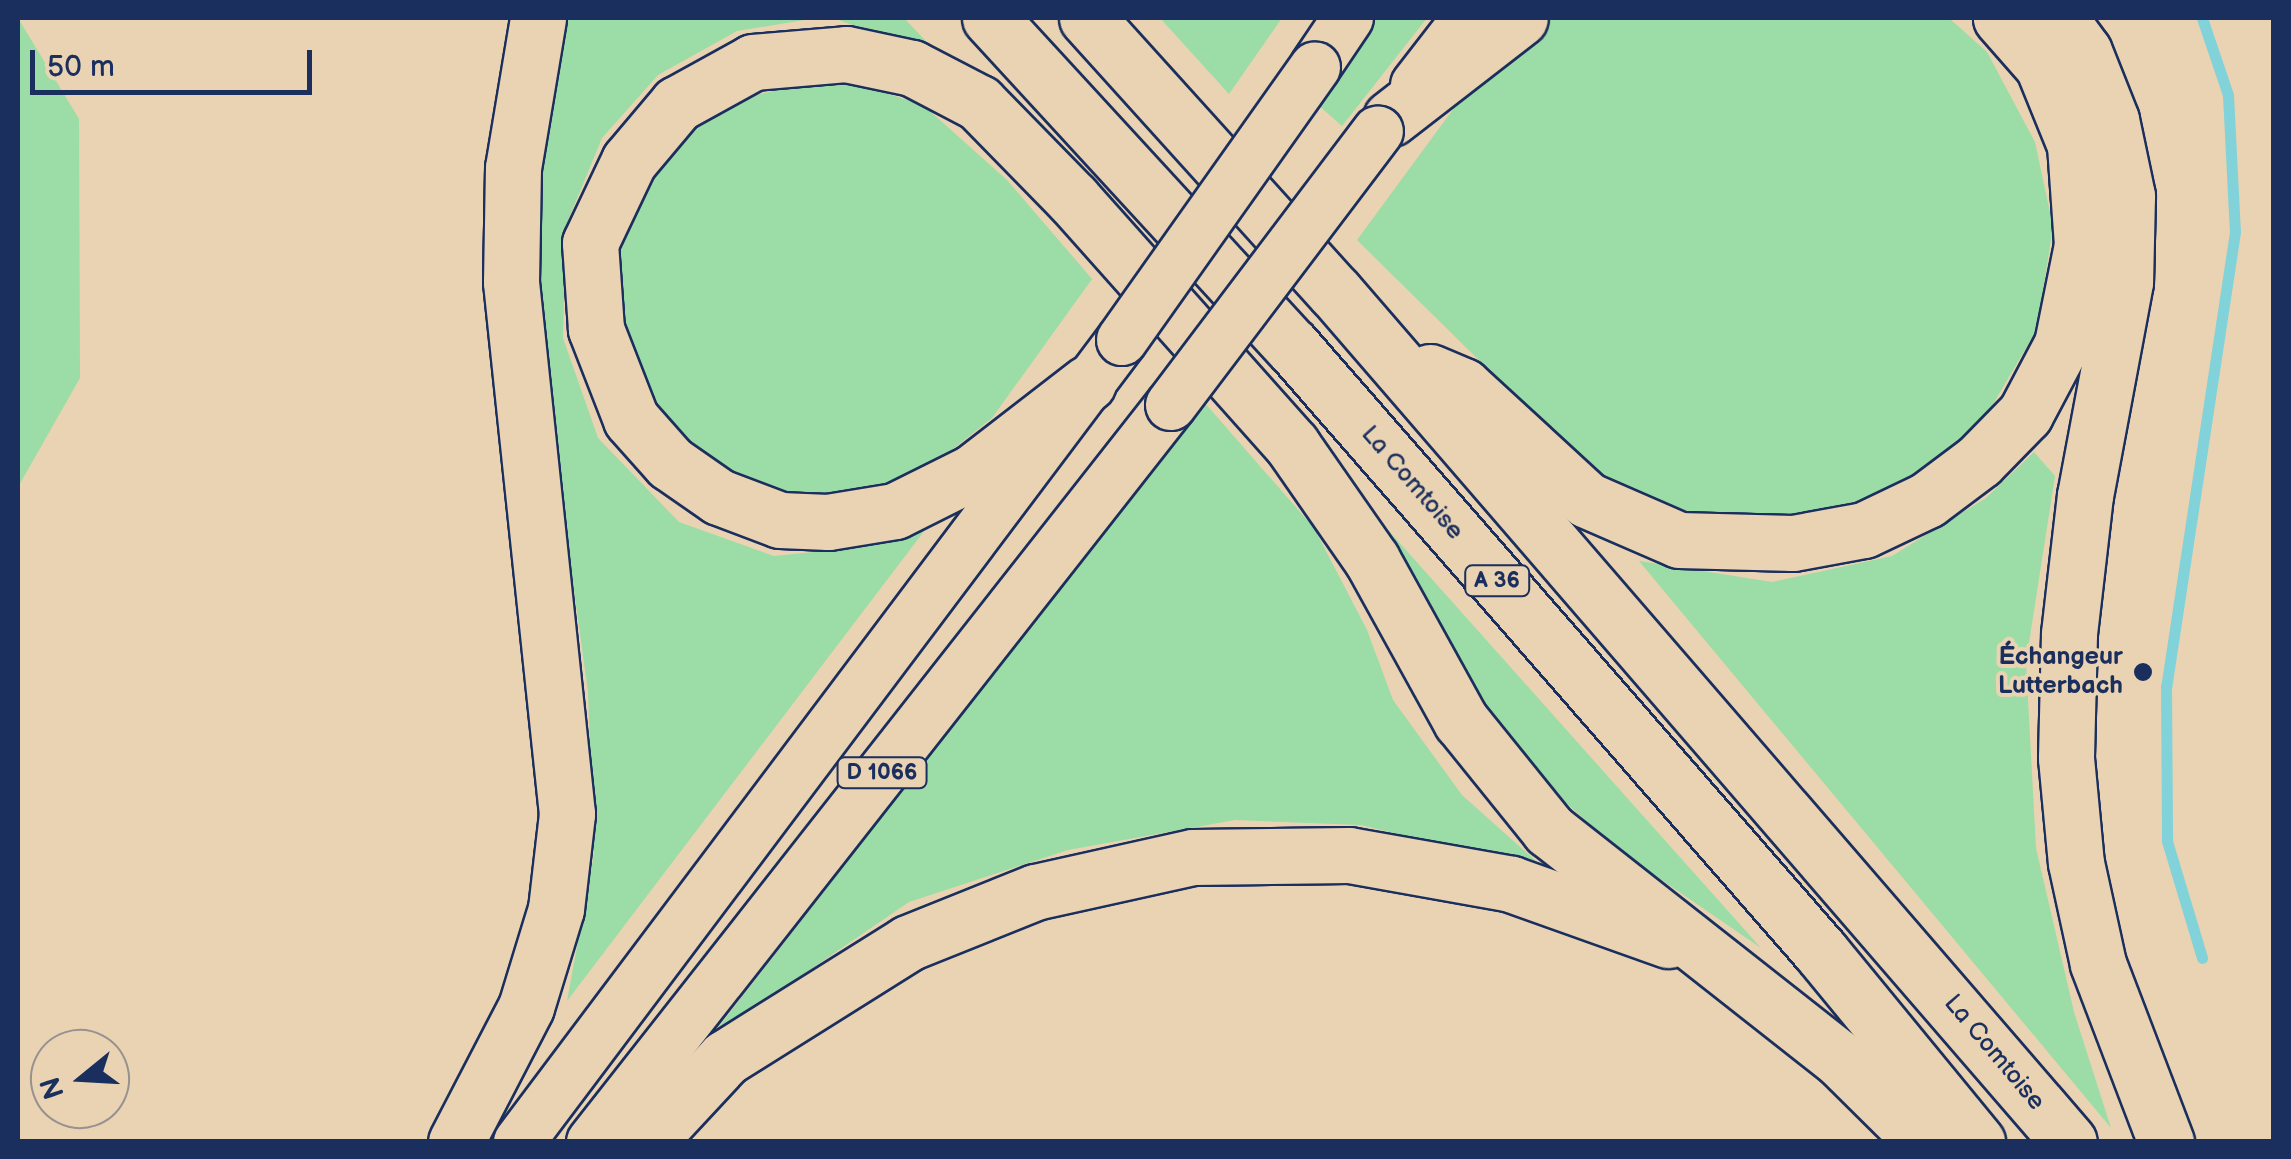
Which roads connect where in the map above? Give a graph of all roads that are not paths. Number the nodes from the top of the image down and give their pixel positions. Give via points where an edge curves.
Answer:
1 (538, 18) edge
2 (990, 18) edge
3 (1086, 18) edge
4 (1348, 18) edge
5 (1468, 18) edge
6 (1520, 18) edge
7 (2001, 18) edge
8 (2059, 18) edge
9 (1385, 125) junction
10 (1392, 357) junction
11 (1088, 383) junction
12 (1719, 958) junction
13 (456, 1142) edge
14 (519, 1142) edge
15 (592, 1142) edge
16 (647, 1142) edge
17 (1924, 1142) edge
18 (1978, 1142) edge
19 (2069, 1142) edge
20 (2166, 1142) edge

1 - 13 highway via 514,168 511,282 568,814 556,909 526,1008
2 - 18 highway, La Comtoise / A 36 via 1318,376 1821,952
3 - 10 highway, La Comtoise / A 36
4 - 11 highway, D 1066, bridge
5 - 9 highway, D 1066
6 - 9 highway
7 - 10 highway via 2043,66 2075,144 2082,245 2062,344 2024,414 1979,462 1927,500 1864,530 1792,543 1678,540 1588,500 1463,386
8 - 20 highway via 2084,52 2111,120 2127,196 2125,282 2085,494 2068,634 2066,758 2076,862 2098,964
9 - 15 highway, D 1066, bridge
10 - 19 highway, La Comtoise / A 36
11 - 12 highway via 973,472 895,511 828,522 780,520 719,497 670,463 630,418 596,329 590,243 629,161 677,104 753,62 846,54 912,68 978,103 1073,198 1292,445 1372,560 1461,722 1549,830
11 - 14 highway, D 1066
12 - 16 highway via 1512,884 1348,855 1192,857 1036,892 908,942 725,1058
12 - 17 highway via 1840,1058

